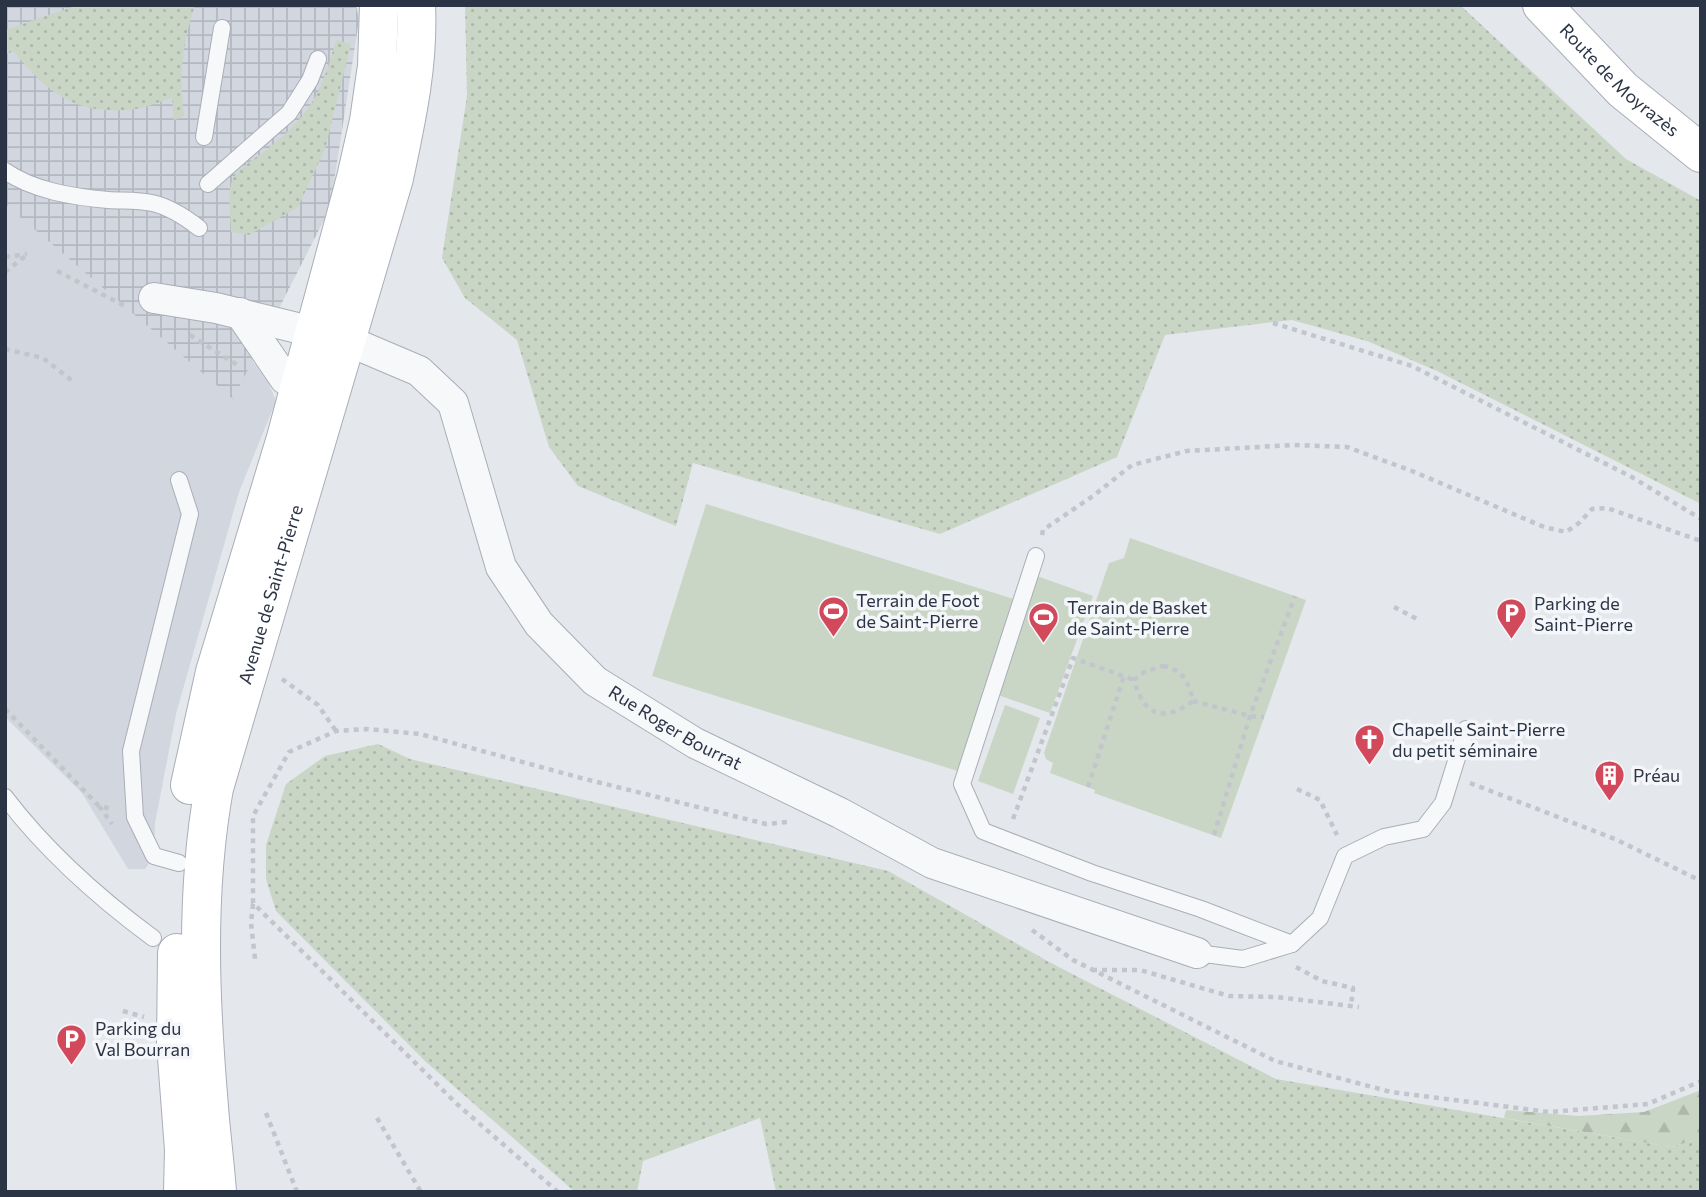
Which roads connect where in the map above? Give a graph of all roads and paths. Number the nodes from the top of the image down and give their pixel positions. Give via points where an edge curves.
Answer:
1 (379, 5) edge
2 (416, 5) edge
3 (1542, 5) edge
4 (222, 28) dead end
5 (318, 59) dead end
6 (377, 66) junction
7 (382, 133) dead end
8 (204, 137) dead end
9 (1701, 153) edge
10 (383, 160) dead end
11 (5, 171) edge
12 (208, 184) dead end
13 (199, 228) dead end
14 (5, 257) edge
15 (5, 272) edge
16 (154, 298) dead end
17 (240, 313) junction
18 (1273, 323) dead end
19 (331, 336) junction
20 (5, 349) edge
21 (75, 383) dead end
22 (316, 387) junction
23 (179, 480) dead end
24 (1701, 519) edge
25 (1701, 541) edge
26 (1036, 556) joint
27 (1295, 596) dead end
28 (1394, 607) dead end
29 (1417, 620) dead end
30 (249, 667) junction
31 (1124, 676) junction
32 (1134, 680) junction
33 (1193, 701) junction
34 (5, 709) edge
35 (1250, 716) junction
36 (1264, 717) dead end
37 (1466, 729) dead end
38 (336, 731) junction
39 (1452, 778) junction
40 (1088, 787) dead end
41 (1297, 789) dead end
42 (5, 797) edge
43 (135, 817) junction
44 (789, 822) dead end
45 (1214, 835) dead end
46 (1005, 839) junction
47 (1345, 856) junction
48 (179, 863) junction
49 (1701, 881) edge
50 (253, 903) junction
51 (1029, 928) dead end
52 (153, 938) dead end
53 (1292, 944) junction
54 (1197, 953) joint
55 (255, 959) dead end
56 (1292, 965) dead end
57 (1091, 970) junction
58 (1351, 1006) junction
59 (1359, 1007) dead end
60 (123, 1011) dead end
61 (132, 1012) dead end
62 (1701, 1081) edge
63 (266, 1113) dead end
64 (377, 1118) dead end
65 (183, 1192) edge
66 (217, 1192) edge
67 (297, 1192) edge
68 (421, 1192) edge
69 (558, 1192) edge

1 - 6 street, Avenue de Saint-Pierre
2 - 19 street, Avenue de Saint-Pierre via 412,85 399,156
3 - 9 street, Route de Moyrazès via 1623,90
4 - 8 lane
5 - 12 lane via 289,113
6 - 7 lane
6 - 19 street, Avenue de Saint-Pierre
10 - 19 lane
11 - 13 lane via 52,191 153,203
14 - 15 path via 28,254
16 - 17 street, Rue Roger Bourrat
17 - 19 street, Rue Roger Bourrat
17 - 22 street via 285,379
18 - 24 path via 1412,366 1630,476
19 - 22 street, Avenue de Saint-Pierre
19 - 54 street, Rue Roger Bourrat via 419,371 453,403 500,567 539,624 596,681 695,743 932,863
20 - 21 path via 43,358
22 - 30 street, Avenue de Saint-Pierre via 296,510
22 - 48 street, Avenue de Saint-Pierre via 215,672 182,822
23 - 43 lane via 190,514 131,751
25 - 26 path via 1607,508 1592,509 1566,531 1544,527 1347,447 1293,445 1187,450 1132,465 1043,530
26 - 46 lane via 962,784 984,831
27 - 35 path
28 - 29 path
30 - 38 path via 277,675 318,705
30 - 66 street, Avenue de Saint-Pierre via 205,834 202,974
31 - 32 path
31 - 40 path
31 - 46 path via 1073,658
32 - 33 path via 1140,698 1155,712 1175,712
32 - 33 path via 1153,668 1173,668 1188,681
33 - 35 path
34 - 43 path via 98,805
35 - 36 path
35 - 45 path
37 - 39 lane
38 - 44 path via 420,734 766,824
38 - 50 path via 289,752 253,816
39 - 47 lane via 1443,803 1423,830 1384,837
39 - 49 path via 1615,839
41 - 47 path via 1320,800
42 - 52 lane via 27,826 111,906
43 - 48 lane via 154,856
46 - 53 lane
47 - 53 lane via 1320,918
48 - 65 street, Avenue de Saint-Pierre via 176,1044
50 - 55 path
50 - 69 path via 458,1105
51 - 57 path
53 - 54 lane via 1243,959
56 - 58 path via 1322,981 1353,988
57 - 58 path via 1140,970 1229,996
57 - 62 path via 1275,1061 1391,1092 1549,1112 1648,1104
58 - 59 path
60 - 61 path
63 - 67 path
64 - 68 path

